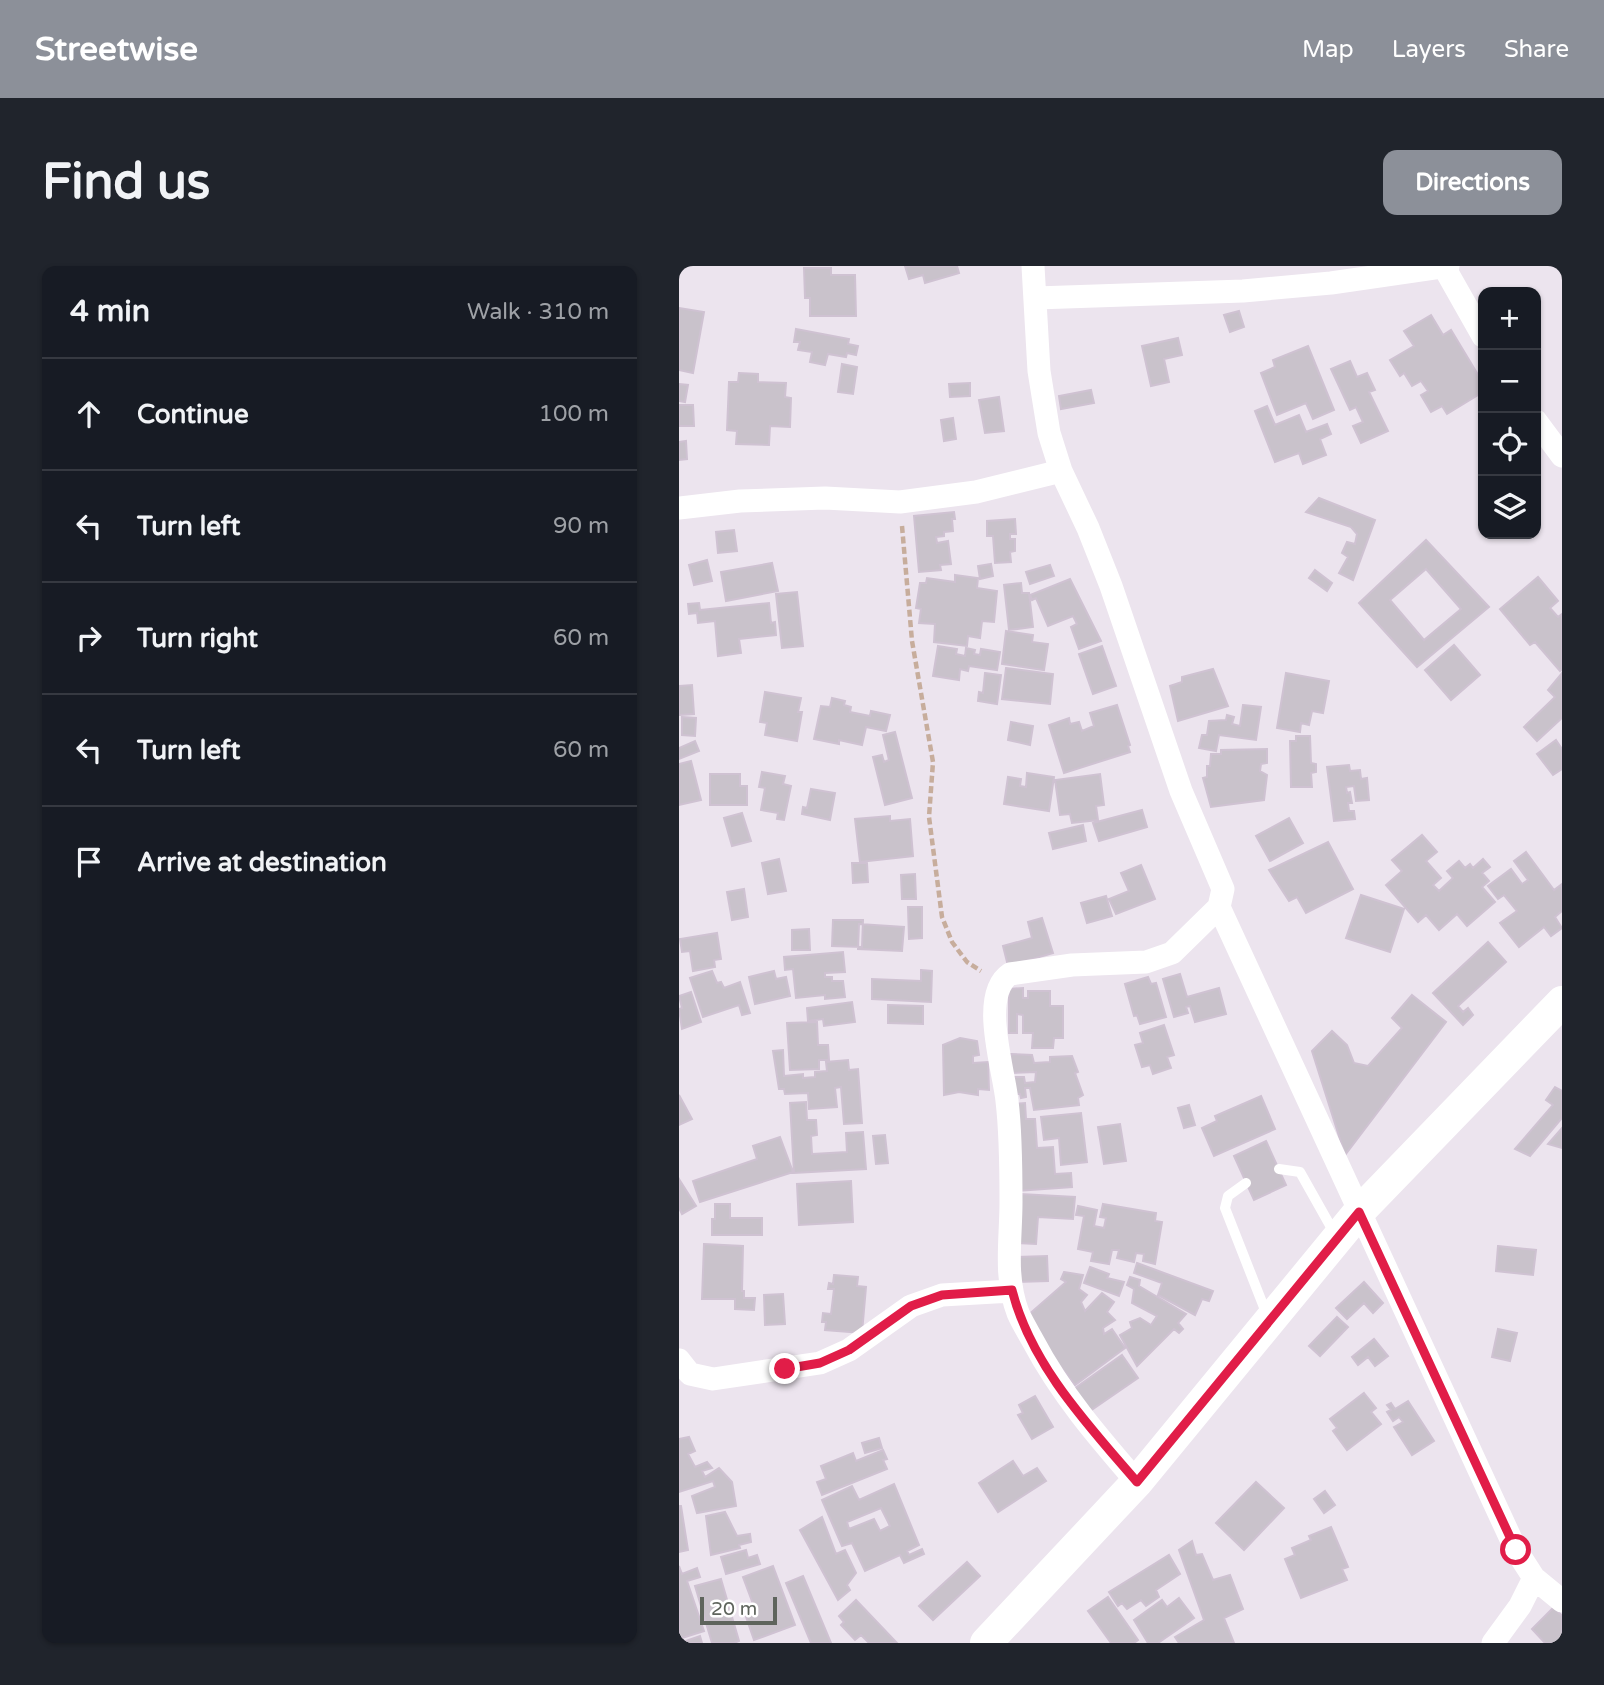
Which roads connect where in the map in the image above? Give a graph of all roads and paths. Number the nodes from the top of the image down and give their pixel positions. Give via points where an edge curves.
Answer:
1 (1033, 266) edge
2 (1446, 266) edge
3 (1036, 299) junction
4 (1478, 327) edge
5 (1541, 428) edge
6 (1562, 456) edge
7 (1061, 471) junction
8 (900, 502) junction
9 (679, 508) edge
10 (1219, 907) junction
11 (1000, 983) junction
12 (1562, 1002) edge
13 (1279, 1169) dead end
14 (1246, 1183) dead end
15 (1359, 1212) junction
16 (1338, 1238) junction
17 (1012, 1290) junction
18 (1269, 1321) junction
19 (679, 1360) edge
20 (1137, 1482) junction
21 (1534, 1578) junction
22 (1560, 1598) edge
23 (986, 1643) edge
24 (1493, 1643) edge

1 - 3 street
2 - 3 street via 1243,291
2 - 4 street
3 - 7 street via 1039,371 1049,433
5 - 6 street
7 - 8 street via 976,492
7 - 10 street via 1111,586 1181,791 1223,890
8 - 9 street via 740,500
8 - 11 path via 912,640 933,762 929,817 942,917 967,962
10 - 11 street via 1172,953 1146,962 1072,965 1010,974
10 - 15 street
11 - 17 street via 995,1009 1010,1137 1008,1259
12 - 15 main road
13 - 16 lane via 1300,1172
14 - 18 lane via 1228,1196 1225,1208
15 - 16 main road
15 - 21 street via 1516,1550
16 - 18 main road
17 - 19 street via 942,1295 911,1306 858,1345 820,1363 713,1379 690,1374
17 - 20 street via 1018,1312 1047,1367 1079,1415
18 - 20 main road
20 - 23 main road
21 - 22 street
21 - 24 street

